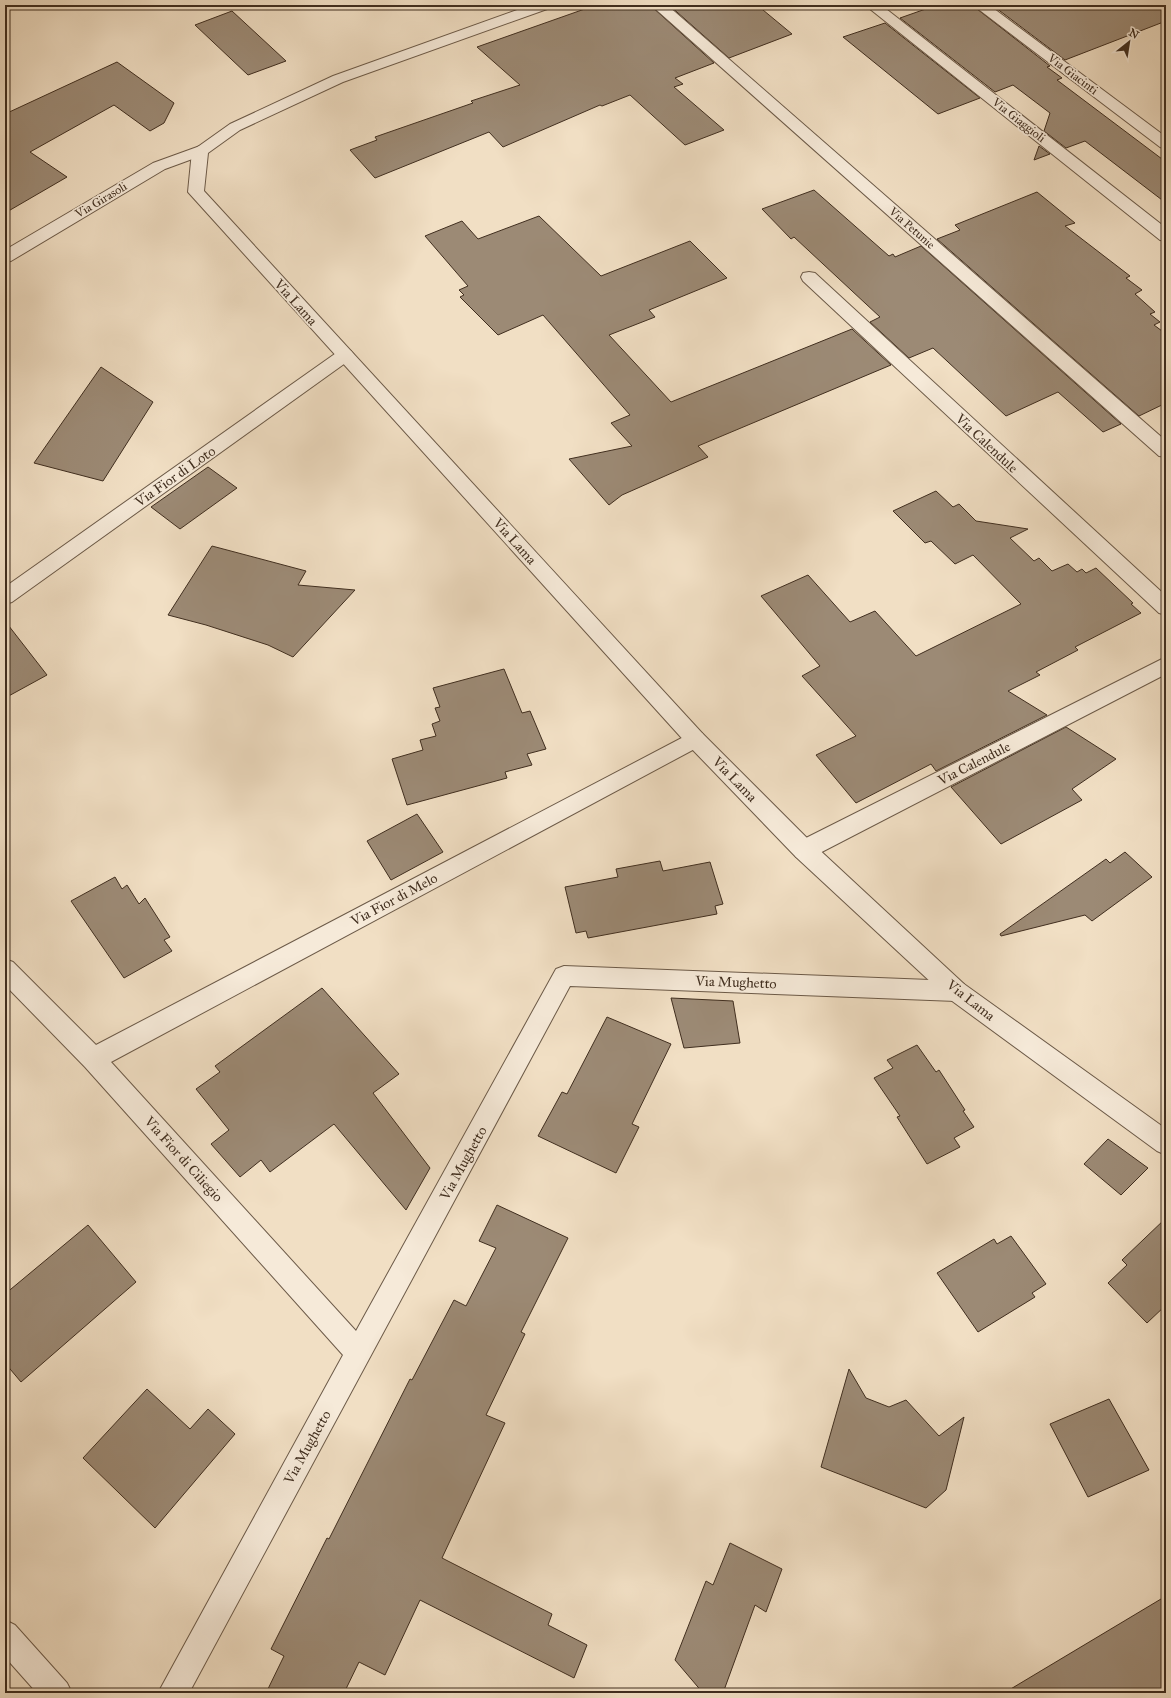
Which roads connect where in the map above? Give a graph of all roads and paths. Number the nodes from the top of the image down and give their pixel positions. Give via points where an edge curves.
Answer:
1 (545, 5) edge
2 (658, 5) edge
3 (872, 5) edge
4 (980, 5) edge
5 (1166, 144) edge
6 (200, 150) junction
7 (1166, 236) edge
8 (5, 257) edge
9 (808, 277) dead end
10 (345, 356) junction
11 (1166, 450) edge
12 (5, 596) edge
13 (1166, 608) edge
14 (1166, 665) edge
15 (695, 739) junction
16 (804, 850) junction
17 (5, 969) edge
18 (956, 990) junction
19 (93, 1059) junction
20 (1166, 1143) edge
21 (359, 1353) junction
22 (5, 1635) edge
23 (57, 1693) edge
24 (173, 1693) edge

1 - 6 street via 338,78 235,127
2 - 11 street, Via Petunie
3 - 7 street, Via Giaggioli
4 - 5 street, Via Giacinti
6 - 8 street, Via Girasoli via 159,166
6 - 10 street, Via Lama via 196,192
9 - 13 street, Via Calendule
10 - 12 street, Via Fior di Loto
10 - 15 street, Via Lama
14 - 16 street, Via Calendule
15 - 16 street, Via Lama
15 - 19 street, Via Fior di Melo
16 - 18 street, Via Lama
17 - 19 street, Via Fior di Ciliegio
18 - 20 street, Via Lama
18 - 21 street, Via Mughetto via 564,976
19 - 21 street, Via Fior di Ciliegio
21 - 24 street, Via Mughetto
22 - 23 street

